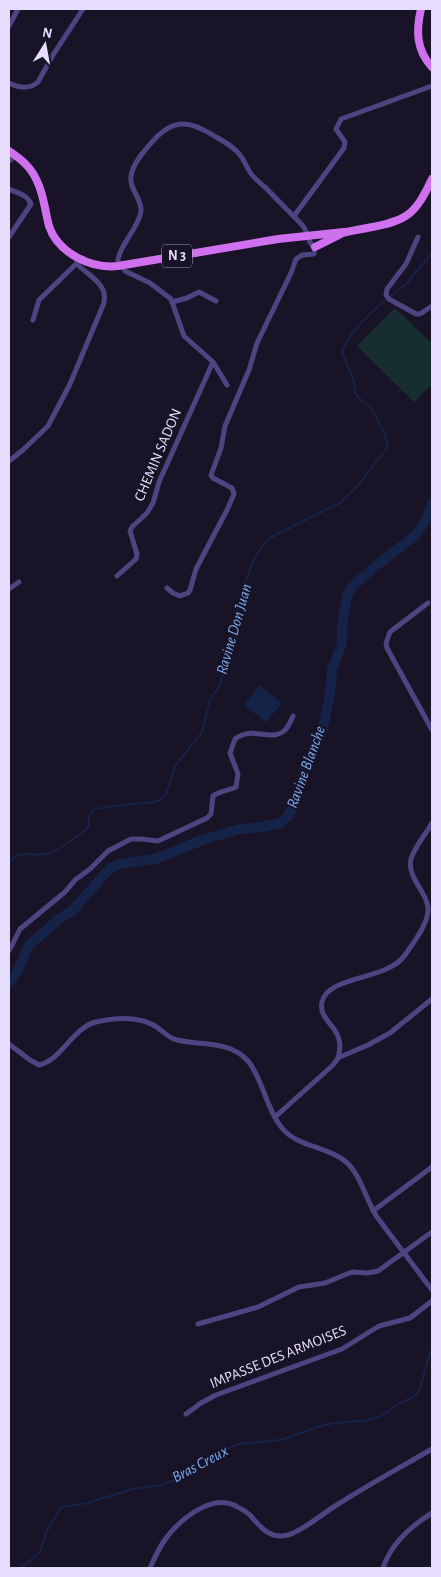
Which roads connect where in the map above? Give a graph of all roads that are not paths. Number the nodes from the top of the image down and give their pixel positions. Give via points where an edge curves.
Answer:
1 (18, 9) edge
2 (83, 9) edge
3 (421, 9) edge
4 (9, 26) edge
5 (432, 67) edge
6 (9, 83) edge
7 (432, 86) edge
8 (12, 153) edge
9 (9, 160) edge
10 (432, 179) edge
11 (9, 189) edge
12 (429, 193) edge
13 (294, 216) junction
14 (342, 234) junction
15 (9, 237) edge
16 (418, 237) dead end
17 (309, 238) junction
18 (315, 247) junction
19 (77, 260) junction
20 (121, 266) junction
21 (216, 301) dead end
22 (172, 302) junction
23 (432, 306) edge
24 (33, 320) dead end
25 (213, 362) junction
26 (227, 385) dead end
27 (9, 461) edge
28 (117, 576) dead end
29 (19, 582) dead end
30 (167, 588) dead end
31 (9, 590) edge
32 (428, 603) dead end
33 (293, 716) dead end
34 (432, 730) edge
35 (432, 823) edge
36 (9, 951) edge
37 (432, 999) edge
38 (9, 1044) edge
39 (340, 1057) junction
40 (275, 1118) junction
41 (432, 1167) edge
42 (373, 1211) junction
43 (432, 1232) edge
44 (404, 1252) junction
45 (432, 1290) edge
46 (432, 1301) edge
47 (198, 1324) dead end
48 (186, 1414) dead end
49 (432, 1449) edge
50 (432, 1513) edge
51 (150, 1568) edge
52 (383, 1568) edge

1 - 4 street
2 - 6 street via 35,85 26,88
3 - 5 main road via 419,42
7 - 13 street via 341,119 336,128 345,142 344,148
8 - 9 street
8 - 19 main road, N 3 via 25,162 37,180 53,234
10 - 12 main road, N 3
11 - 15 street via 26,196 31,204
12 - 14 main road, N 3 via 415,210 403,218
13 - 17 street
13 - 20 street via 252,175 240,154 230,146 204,129 181,123 170,126 156,137 132,169 130,180 141,210 117,260
14 - 17 main road, N 3
14 - 18 main road
16 - 23 street via 406,264 386,295 416,314
17 - 18 street
17 - 20 main road, N 3
18 - 30 street via 314,254 296,259 257,343 225,426 211,475 228,485 234,494 198,565 188,593 180,596
19 - 20 main road, N 3 via 107,267
19 - 24 street via 39,300
19 - 27 street via 104,290 104,303 70,384 48,426
20 - 22 street via 150,283
21 - 22 street via 199,292
22 - 25 street via 184,336
25 - 26 street
25 - 28 street, CHEMIN SADON via 159,482 153,503 130,531 136,559
29 - 31 street
32 - 34 street via 390,632 386,642
33 - 36 street via 286,730 279,734 246,733 234,739 230,753 238,774 236,787 213,796 211,814 207,818 158,841 131,839 108,851 20,929
35 - 39 street via 410,864 428,906 428,914 404,957 383,972 334,988 322,1002 323,1014 337,1030 340,1039
37 - 39 street via 390,1033
38 - 40 street via 39,1065 50,1060 79,1031 91,1024 131,1019 142,1021 175,1040 223,1046 242,1055 251,1065
39 - 40 street
40 - 42 street via 292,1136 333,1153 348,1164
41 - 42 street
42 - 44 street
43 - 44 street
44 - 45 street
44 - 47 street via 378,1270 352,1272 325,1283 299,1287 258,1306
46 - 48 street, IMPASSE DES ARMOISES via 410,1318 383,1324 342,1349 216,1395
49 - 51 street via 287,1536 268,1533 249,1514 233,1505 210,1504 176,1527
50 - 52 street via 396,1544

